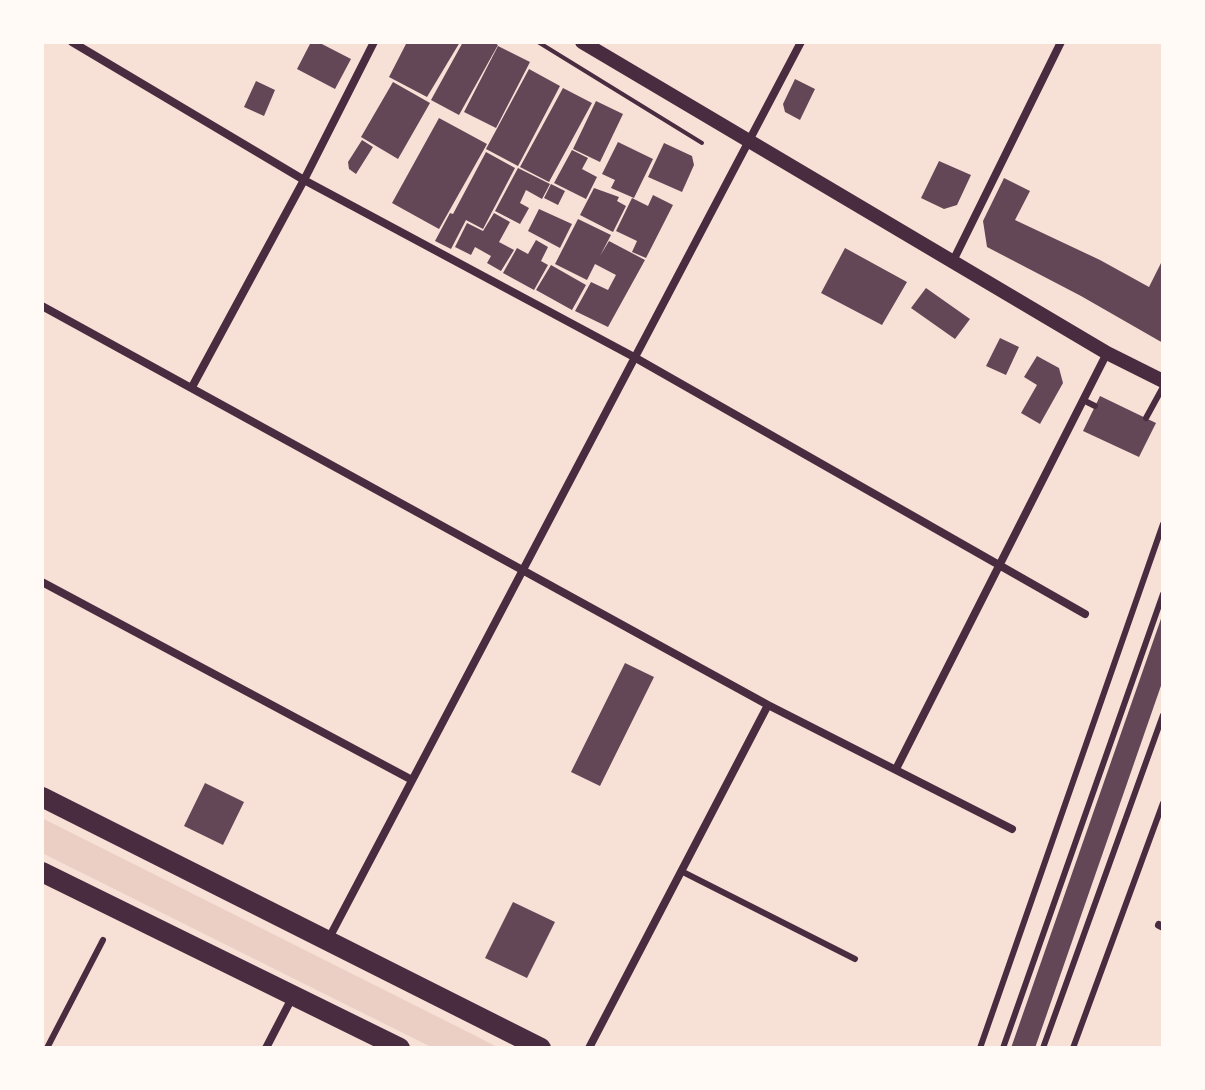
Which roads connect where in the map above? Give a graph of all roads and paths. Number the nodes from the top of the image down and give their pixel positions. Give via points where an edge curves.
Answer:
1 (72, 42) edge
2 (374, 42) edge
3 (538, 42) edge
4 (582, 42) edge
5 (801, 42) edge
6 (1061, 42) edge
7 (749, 139) junction
8 (702, 143) dead end
9 (304, 180) junction
10 (953, 261) junction
11 (42, 306) edge
12 (1107, 353) junction
13 (634, 357) junction
14 (1163, 384) edge
15 (192, 387) junction
16 (1083, 400) junction
17 (1095, 406) dead end
18 (1146, 418) dead end
19 (1163, 524) edge
20 (998, 565) junction
21 (522, 570) junction
22 (42, 582) edge
23 (1163, 594) edge
24 (1085, 614) dead end
25 (768, 705) junction
26 (1163, 715) edge
27 (896, 769) junction
28 (412, 780) junction
29 (42, 797) edge
30 (1163, 803) edge
31 (1012, 829) dead end
32 (681, 871) junction
33 (42, 872) edge
34 (103, 940) dead end
35 (328, 941) junction
36 (855, 959) dead end
37 (294, 996) junction
38 (47, 1048) edge
39 (266, 1048) edge
40 (400, 1048) edge
41 (541, 1048) edge
42 (589, 1048) edge
43 (980, 1048) edge
44 (1003, 1048) edge
45 (1043, 1048) edge
46 (1073, 1048) edge

1 - 9 street
2 - 9 street
3 - 8 path
4 - 7 street
5 - 7 street
6 - 10 street
7 - 10 street
7 - 13 street
9 - 13 street
9 - 15 street
10 - 12 street
11 - 15 street
12 - 14 street
12 - 16 street
13 - 20 street
13 - 21 street
14 - 18 lane
15 - 21 street
16 - 17 lane
16 - 20 street
19 - 43 lane
20 - 24 street
20 - 27 street
21 - 25 street
21 - 28 street
22 - 28 street
23 - 44 lane
25 - 27 street
25 - 32 street
26 - 45 lane
27 - 31 street
28 - 35 street
29 - 35 main road
30 - 46 lane
32 - 36 lane
32 - 42 street
33 - 37 main road
34 - 38 lane
35 - 41 main road
37 - 39 street
37 - 40 main road

